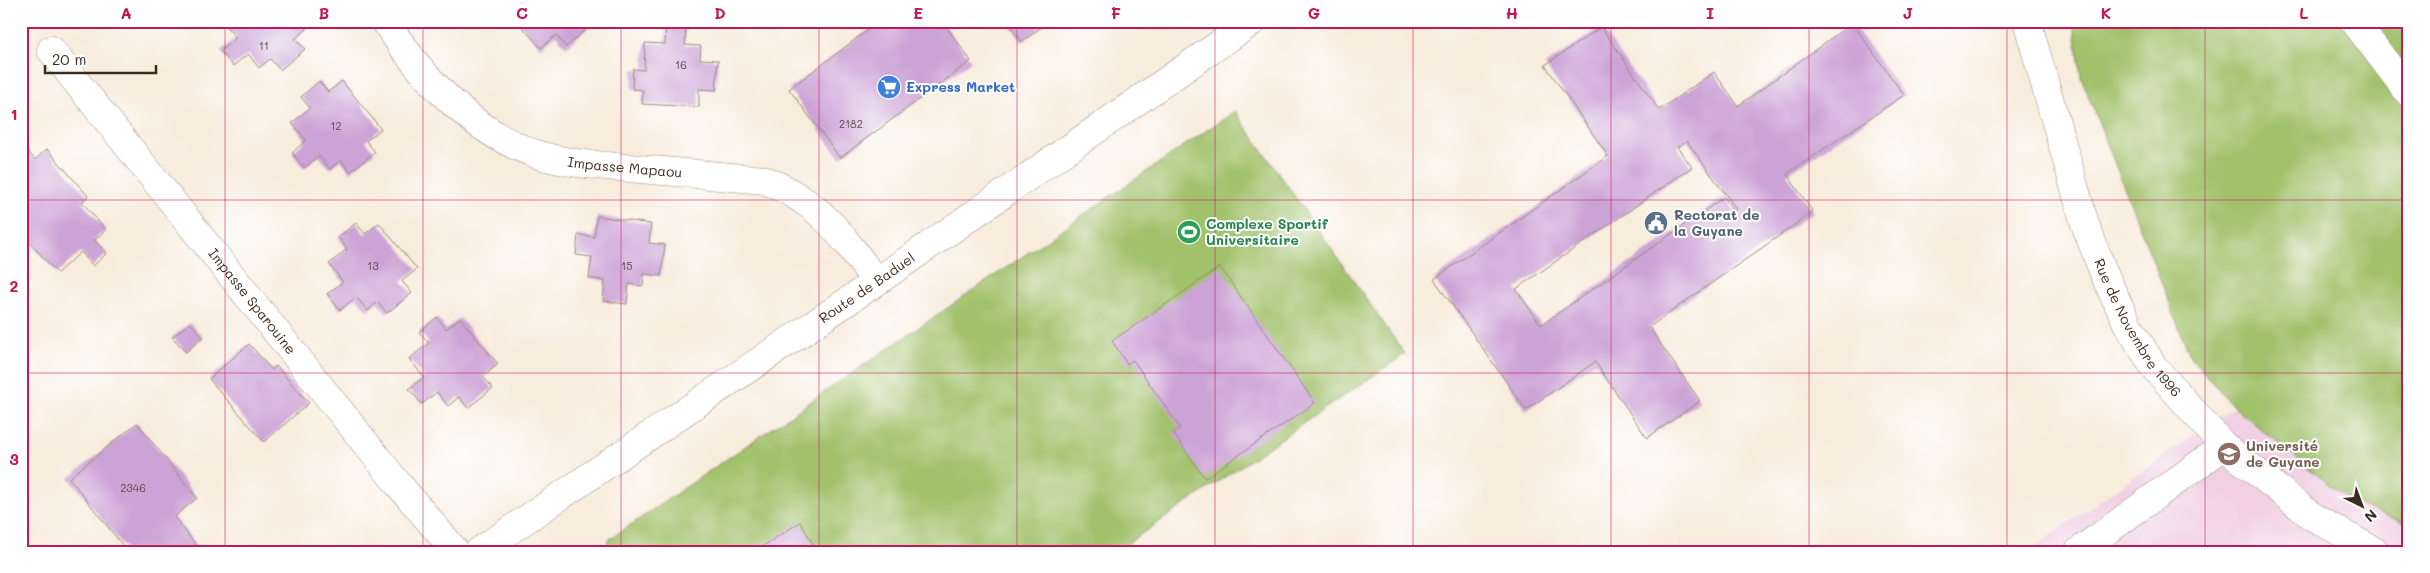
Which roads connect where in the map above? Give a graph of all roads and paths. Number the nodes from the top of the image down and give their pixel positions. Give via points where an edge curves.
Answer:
1 (385, 21) edge
2 (1253, 21) edge
3 (2027, 21) edge
4 (2354, 21) edge
5 (51, 50) dead end
6 (2409, 93) edge
7 (876, 282) junction
8 (2224, 446) junction
9 (456, 552) edge
10 (478, 552) edge
11 (2078, 552) edge
12 (2376, 552) edge

1 - 7 street, Impasse Mapaou via 406,54 445,97 475,122 507,141 536,154 575,163 765,180 787,189 822,213
2 - 7 street, Route de Baduel
3 - 8 street, Rue de Novembre 1996 via 2085,224 2105,276 2127,323 2153,366
4 - 6 street
5 - 9 street, Impasse Sparouine
7 - 10 street, Route de Baduel
8 - 11 street
8 - 12 street, Rue de Novembre 1996 via 2313,517

